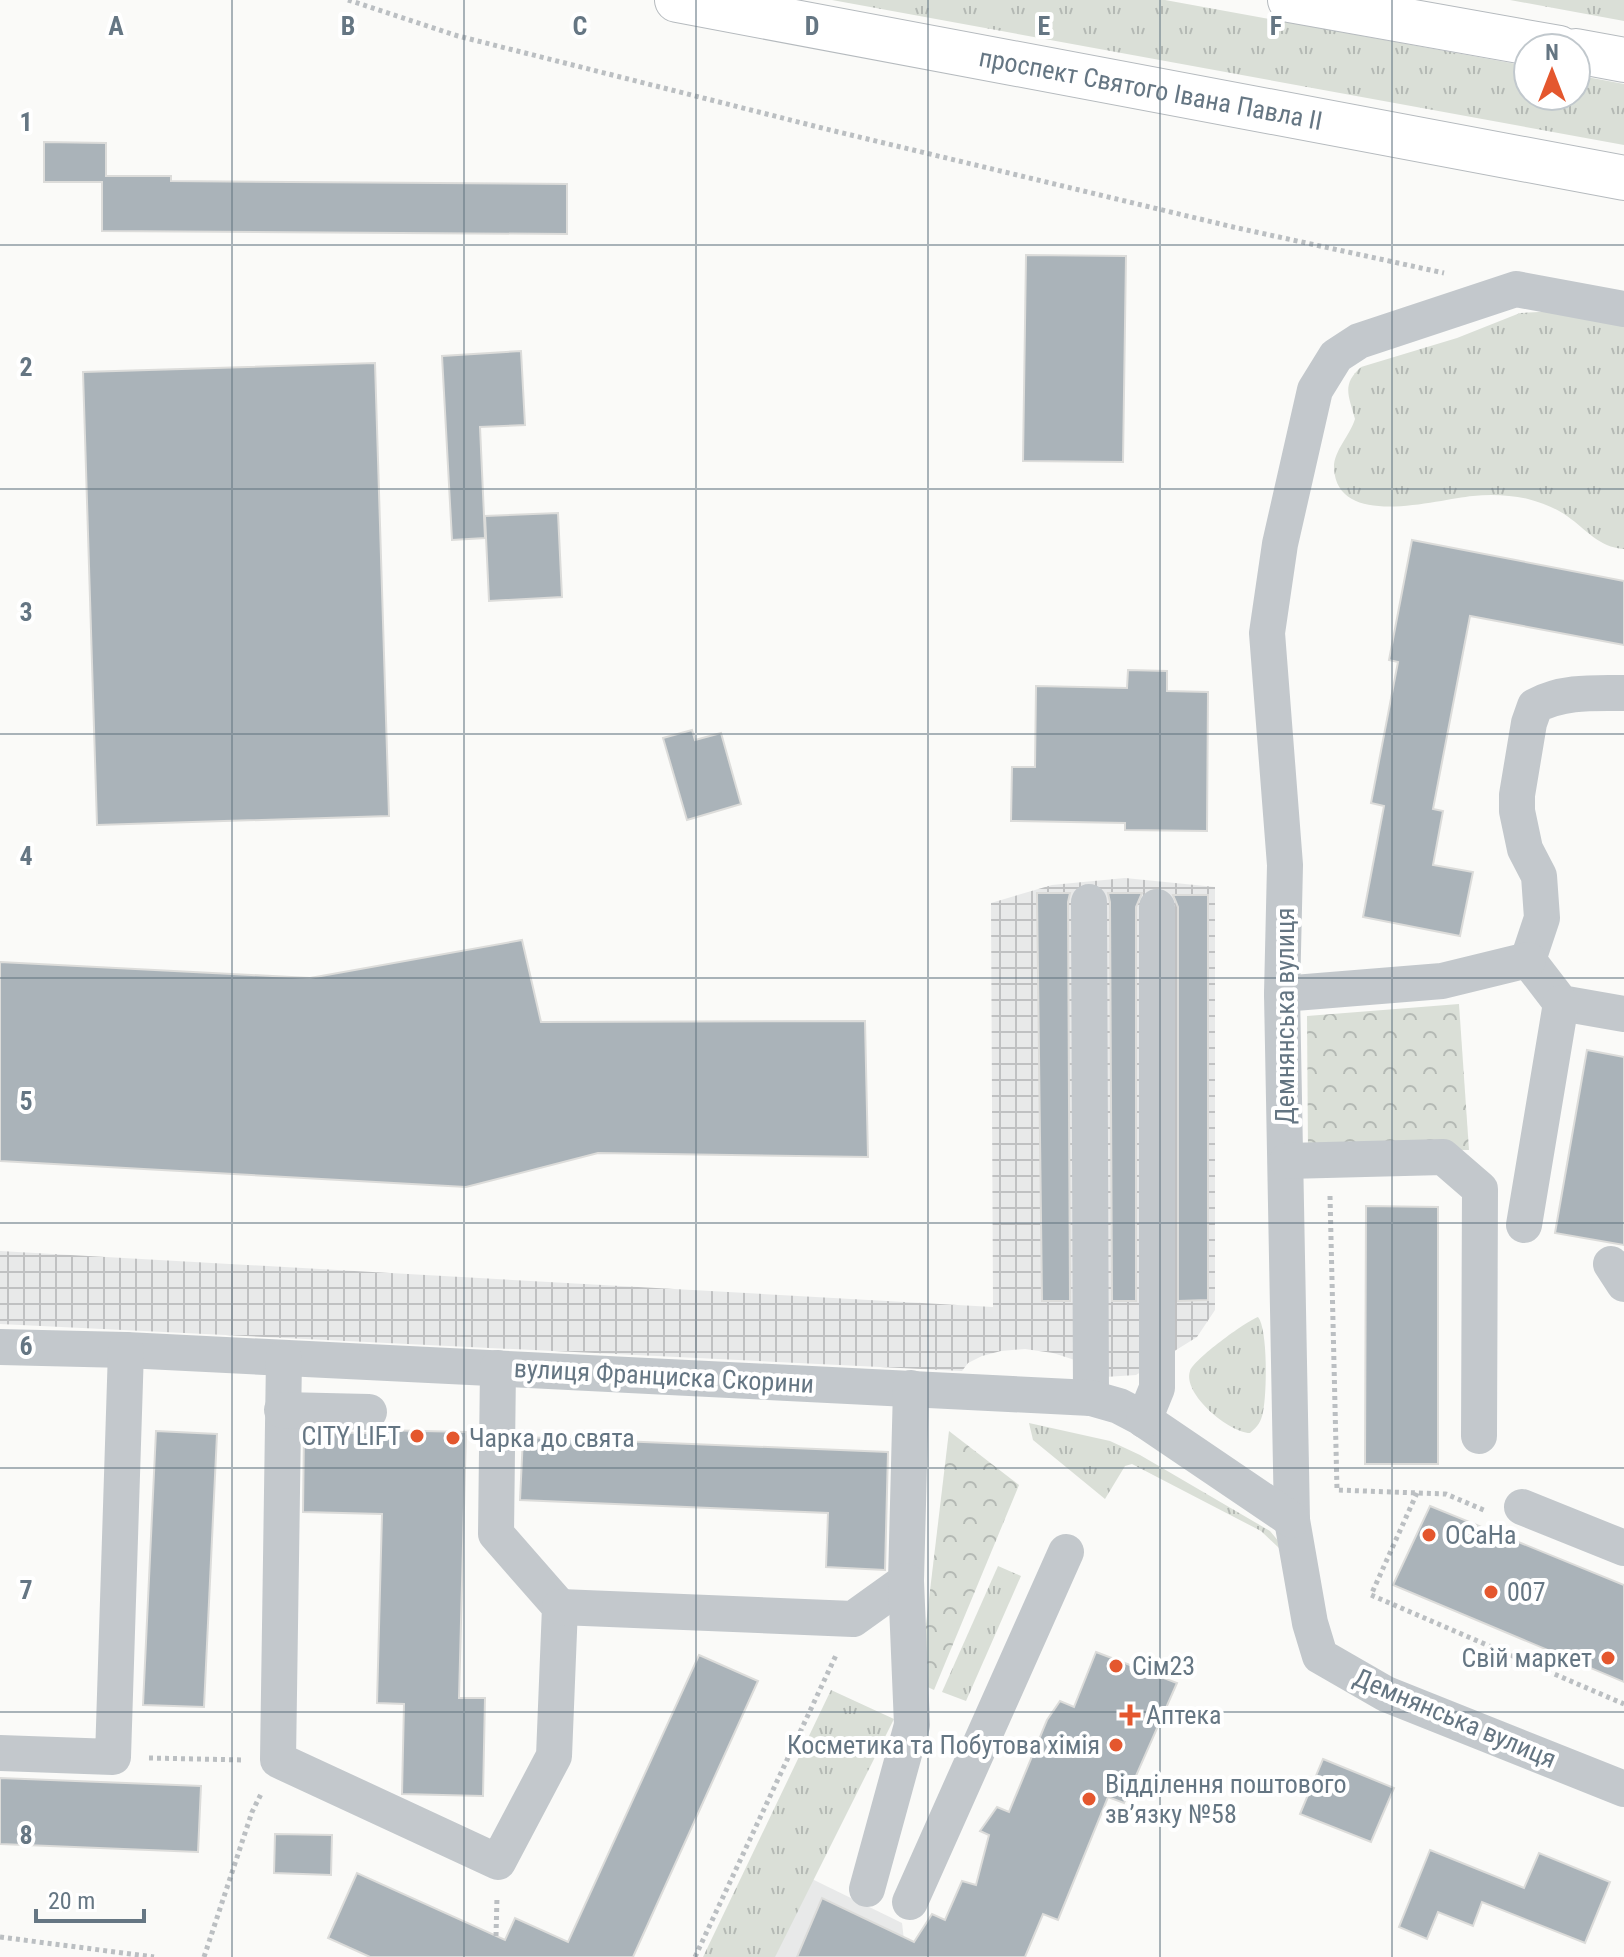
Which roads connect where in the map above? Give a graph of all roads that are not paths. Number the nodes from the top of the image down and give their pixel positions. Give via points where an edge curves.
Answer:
1 (1290, 0) edge
2 (697, 2) edge
3 (1512, 40) edge
4 (1592, 54) edge
5 (1624, 60) edge
6 (1624, 178) edge
7 (1624, 309) edge
8 (1624, 693) edge
9 (1089, 902) dead end
10 (1157, 907) dead end
11 (1528, 960) junction
12 (1282, 994) junction
13 (1561, 1003) junction
14 (1624, 1014) edge
15 (1287, 1161) junction
16 (1524, 1225) dead end
17 (0, 1347) edge
18 (126, 1350) junction
19 (284, 1358) junction
20 (498, 1368) junction
21 (911, 1388) junction
22 (1091, 1398) junction
23 (282, 1410) junction
24 (369, 1412) dead end
25 (1144, 1420) junction
26 (1479, 1436) dead end
27 (1522, 1507) dead end
28 (1292, 1520) junction
29 (1624, 1548) edge
30 (1066, 1552) dead end
31 (906, 1581) junction
32 (560, 1607) junction
33 (0, 1753) edge
34 (1624, 1789) edge
35 (867, 1889) dead end
36 (910, 1902) dead end

1 - 3 main road
2 - 6 main road, проспект Святого Івана Павла II
4 - 5 main road
7 - 12 street, Демнянська вулиця via 1516,289 1359,341 1336,356 1315,390 1280,544 1267,633 1285,865
8 - 11 street via 1569,694 1535,706 1517,795 1525,849 1539,876 1542,918
9 - 22 street
10 - 25 street via 1157,1388
11 - 12 street via 1442,981
11 - 13 street
12 - 15 street, Демнянська вулиця
13 - 14 street
13 - 16 street
15 - 26 street via 1443,1157 1480,1189
15 - 28 street, Демнянська вулиця
17 - 18 street, вулиця Франциска Скорини
18 - 19 street, вулиця Франциска Скорини
18 - 33 street via 113,1757
19 - 20 street, вулиця Франциска Скорини
19 - 23 street
20 - 21 street, вулиця Франциска Скорини
20 - 32 street via 496,1534
21 - 22 street, вулиця Франциска Скорини
21 - 31 street
22 - 25 street, вулиця Франциска Скорини
23 - 24 street
23 - 32 street via 278,1760 498,1862 554,1756
25 - 28 street, вулиця Франциска Скорини
27 - 29 street
28 - 34 street, Демнянська вулиця via 1320,1656 1386,1694
30 - 36 street
31 - 32 street via 853,1619
31 - 35 street via 912,1725

